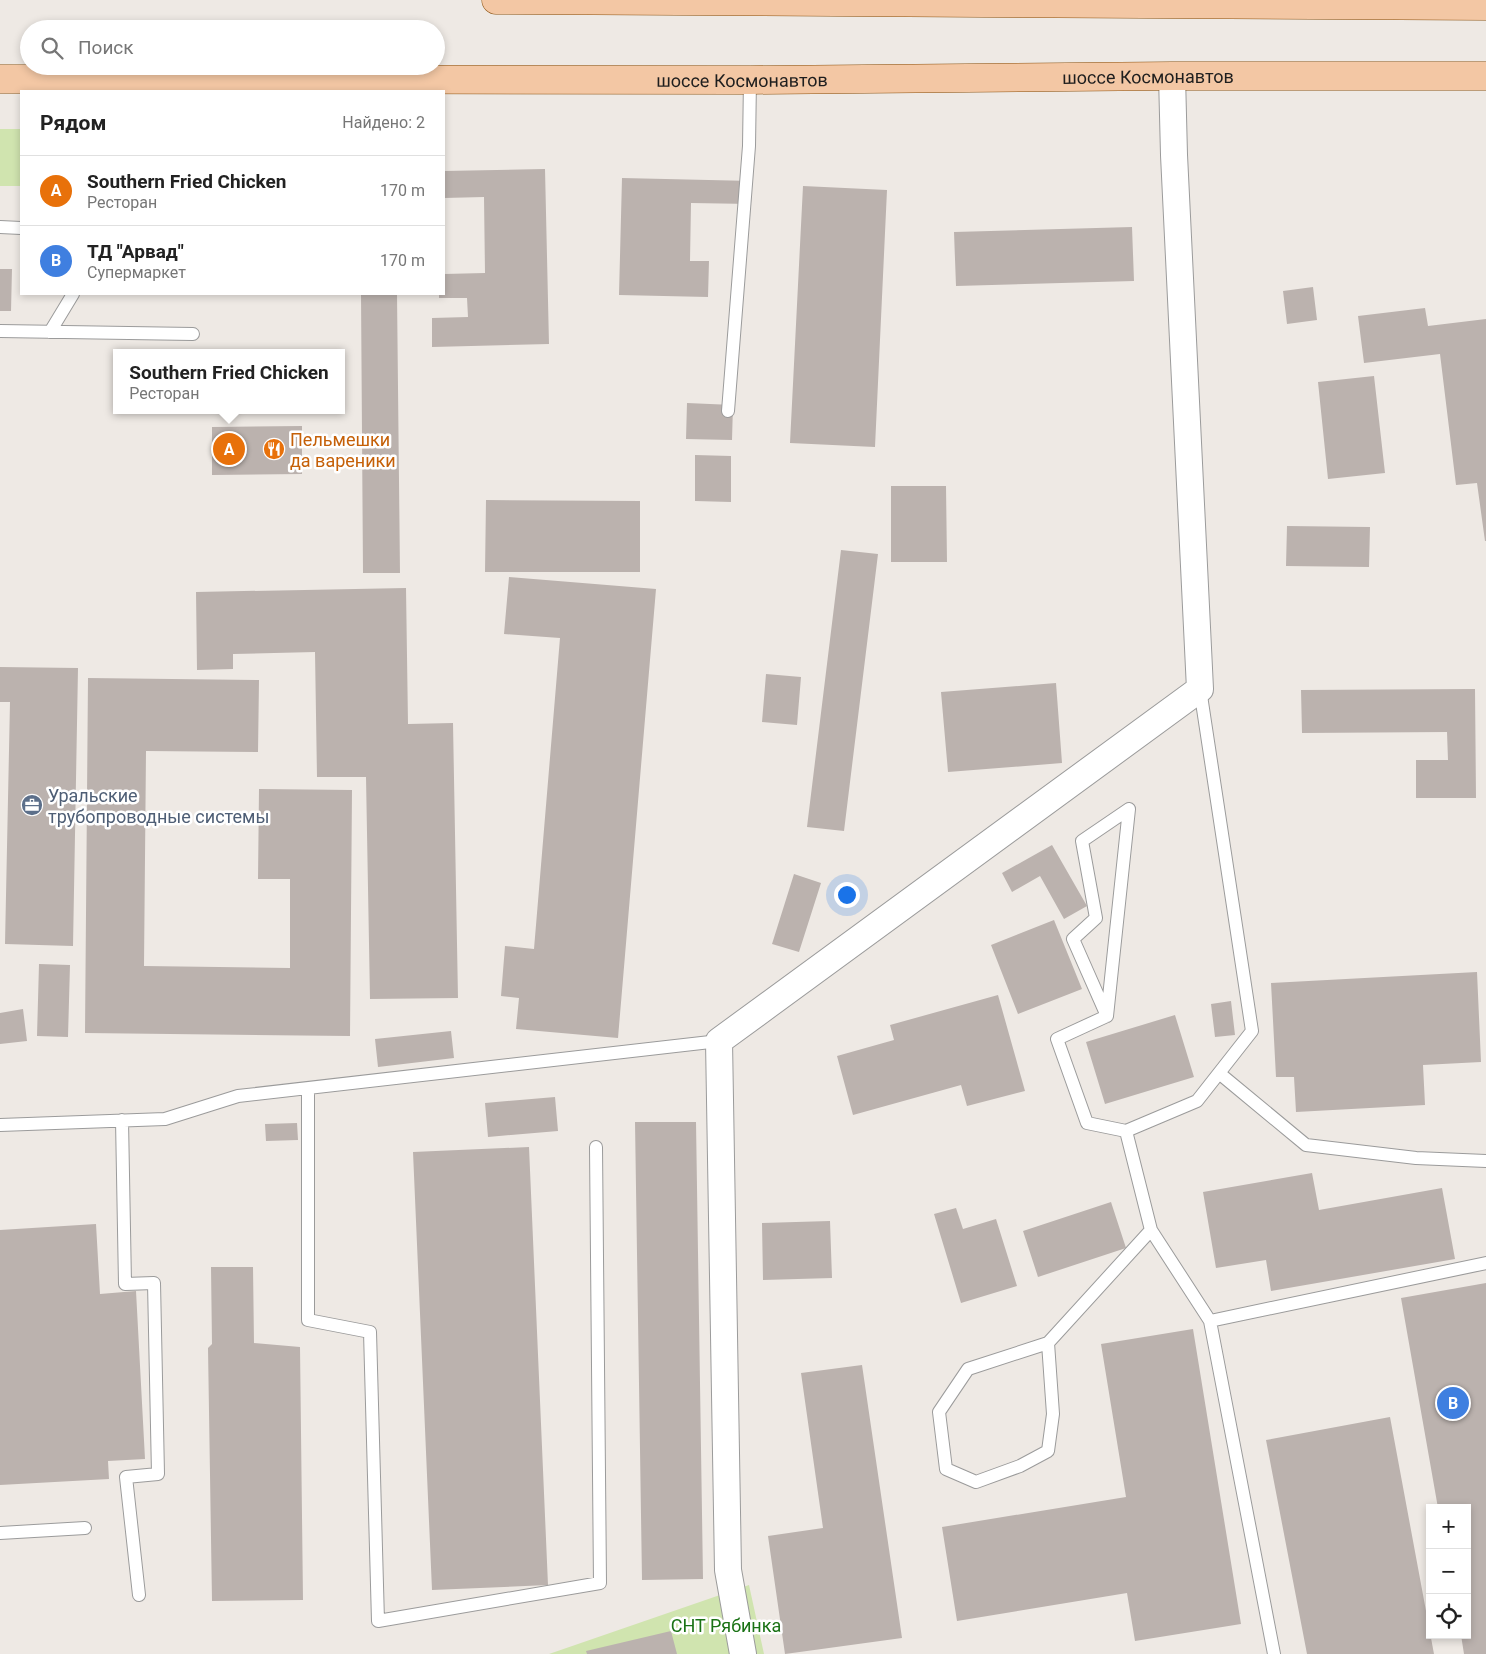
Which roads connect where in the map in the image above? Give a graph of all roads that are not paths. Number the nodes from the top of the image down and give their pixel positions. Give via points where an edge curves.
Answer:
1 (496, 0) edge
2 (977, 2) edge
3 (1240, 2) edge
4 (1486, 6) edge
5 (1172, 76) junction
6 (1486, 76) edge
7 (0, 79) edge
8 (750, 80) junction
9 (0, 227) edge
10 (20, 228) edge
11 (72, 295) edge
12 (0, 332) edge
13 (50, 332) junction
14 (193, 334) dead end
15 (728, 411) dead end
16 (1200, 689) junction
17 (1107, 1016) junction
18 (718, 1041) junction
19 (1220, 1072) junction
20 (308, 1089) junction
21 (122, 1120) junction
22 (0, 1125) edge
23 (1126, 1130) junction
24 (596, 1147) dead end
25 (1486, 1161) edge
26 (1151, 1230) junction
27 (1486, 1263) edge
28 (1210, 1321) junction
29 (1048, 1343) junction
30 (85, 1528) dead end
31 (0, 1533) edge
32 (139, 1595) dead end
33 (743, 1654) edge
34 (1274, 1654) edge

1 - 2 main road
2 - 3 main road
3 - 4 main road
5 - 6 main road, шоссе Космонавтов
5 - 8 main road, шоссе Космонавтов
5 - 16 street
7 - 8 main road, шоссе Космонавтов
8 - 15 lane
9 - 10 lane
11 - 13 lane
12 - 13 lane
13 - 14 lane
16 - 18 street
16 - 19 lane via 1252,1030
17 - 17 lane via 1074,939 1096,918 1082,841 1129,809
17 - 23 lane via 1056,1039 1087,1123
18 - 20 lane
18 - 33 street via 728,1570
19 - 23 lane via 1197,1101
19 - 25 lane via 1306,1145 1416,1158
20 - 21 lane via 238,1096 165,1119
20 - 24 lane via 308,1320 370,1332 378,1621 600,1583
21 - 22 lane
21 - 32 lane via 125,1284 154,1283 158,1474 126,1477
23 - 26 lane
26 - 28 lane
26 - 29 lane
27 - 28 lane
28 - 34 lane
29 - 29 lane via 968,1369 939,1412 946,1469 976,1482 1020,1466 1048,1451 1053,1414
30 - 31 lane

